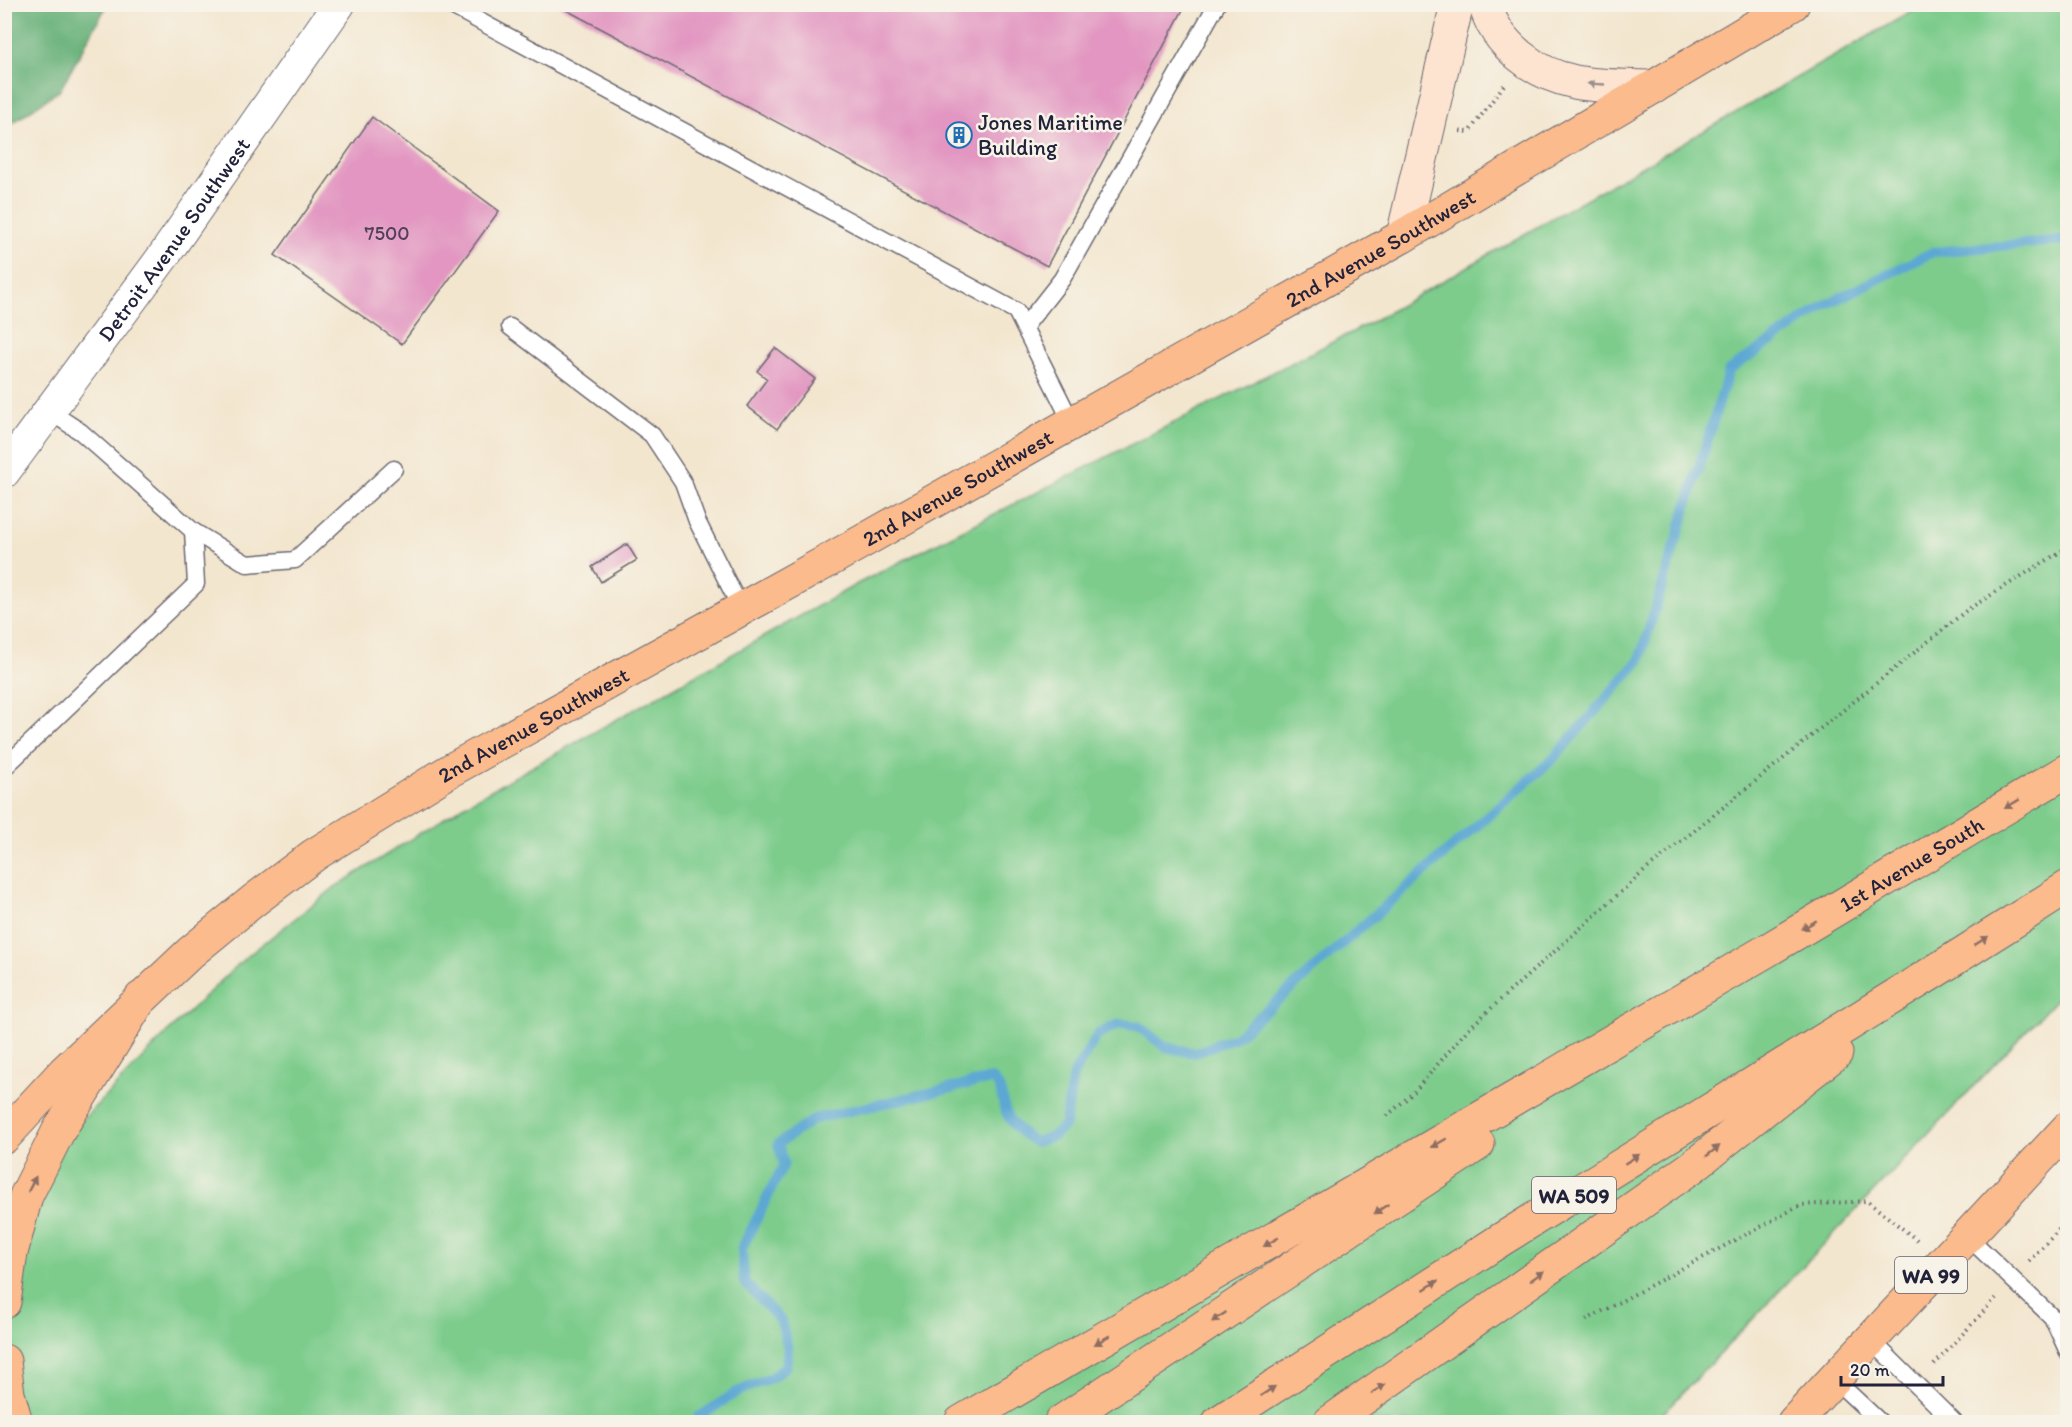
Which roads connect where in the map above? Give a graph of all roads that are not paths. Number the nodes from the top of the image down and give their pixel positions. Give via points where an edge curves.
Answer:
1 (339, 4) edge
2 (448, 4) edge
3 (1217, 4) edge
4 (1457, 4) edge
5 (1485, 4) edge
6 (1793, 4) edge
7 (1654, 87) junction
8 (1403, 236) junction
9 (510, 327) dead end
10 (1025, 327) junction
11 (49, 411) junction
12 (1072, 423) junction
13 (394, 469) dead end
14 (4, 472) edge
15 (193, 531) junction
16 (741, 609) junction
17 (4, 768) edge
18 (2065, 772) edge
19 (2067, 887) edge
20 (1761, 954) junction
21 (1932, 973) junction
22 (141, 998) junction
23 (2067, 1128) edge
24 (4, 1137) edge
25 (1967, 1236) junction
26 (4, 1302) edge
27 (1870, 1340) junction
28 (2067, 1352) edge
29 (4, 1361) edge
30 (1834, 1379) junction
31 (16, 1422) edge
32 (961, 1422) edge
33 (1061, 1422) edge
34 (1219, 1422) edge
35 (1330, 1422) edge
36 (1794, 1422) edge
37 (1880, 1422) edge
38 (1954, 1422) edge

1 - 11 street, Detroit Avenue Southwest via 165,254
2 - 10 lane via 1016,311
3 - 10 lane via 1062,279
4 - 8 main road
7 -> 5 main road via 1576,83 1543,72 1514,51 1490,21
6 - 7 main road, 2nd Avenue Southwest
7 - 8 main road, 2nd Avenue Southwest
8 - 12 main road, 2nd Avenue Southwest
9 - 16 lane via 652,435 683,482 697,521
10 - 12 lane
11 - 14 street, Detroit Avenue Southwest
11 - 15 lane via 81,432
12 - 16 main road, 2nd Avenue Southwest
13 - 15 lane via 295,560 247,564
15 - 17 lane via 196,584
16 - 22 main road, 2nd Avenue Southwest via 451,771 314,855 191,952
18 -> 20 main road, 1st Avenue South
21 -> 19 main road
20 -> 32 main road
20 -> 33 main road
34 -> 21 main road, WA 509 via 1502,1239
35 -> 21 main road via 1692,1167
22 - 24 main road
26 -> 22 main road via 11,1253 26,1196 58,1132
23 - 25 main road, WA 99
25 - 27 main road, WA 99
25 - 28 lane via 2052,1317
27 - 30 main road, WA 99
27 - 38 lane
29 - 31 main road
30 - 36 main road, WA 99
30 - 37 lane

